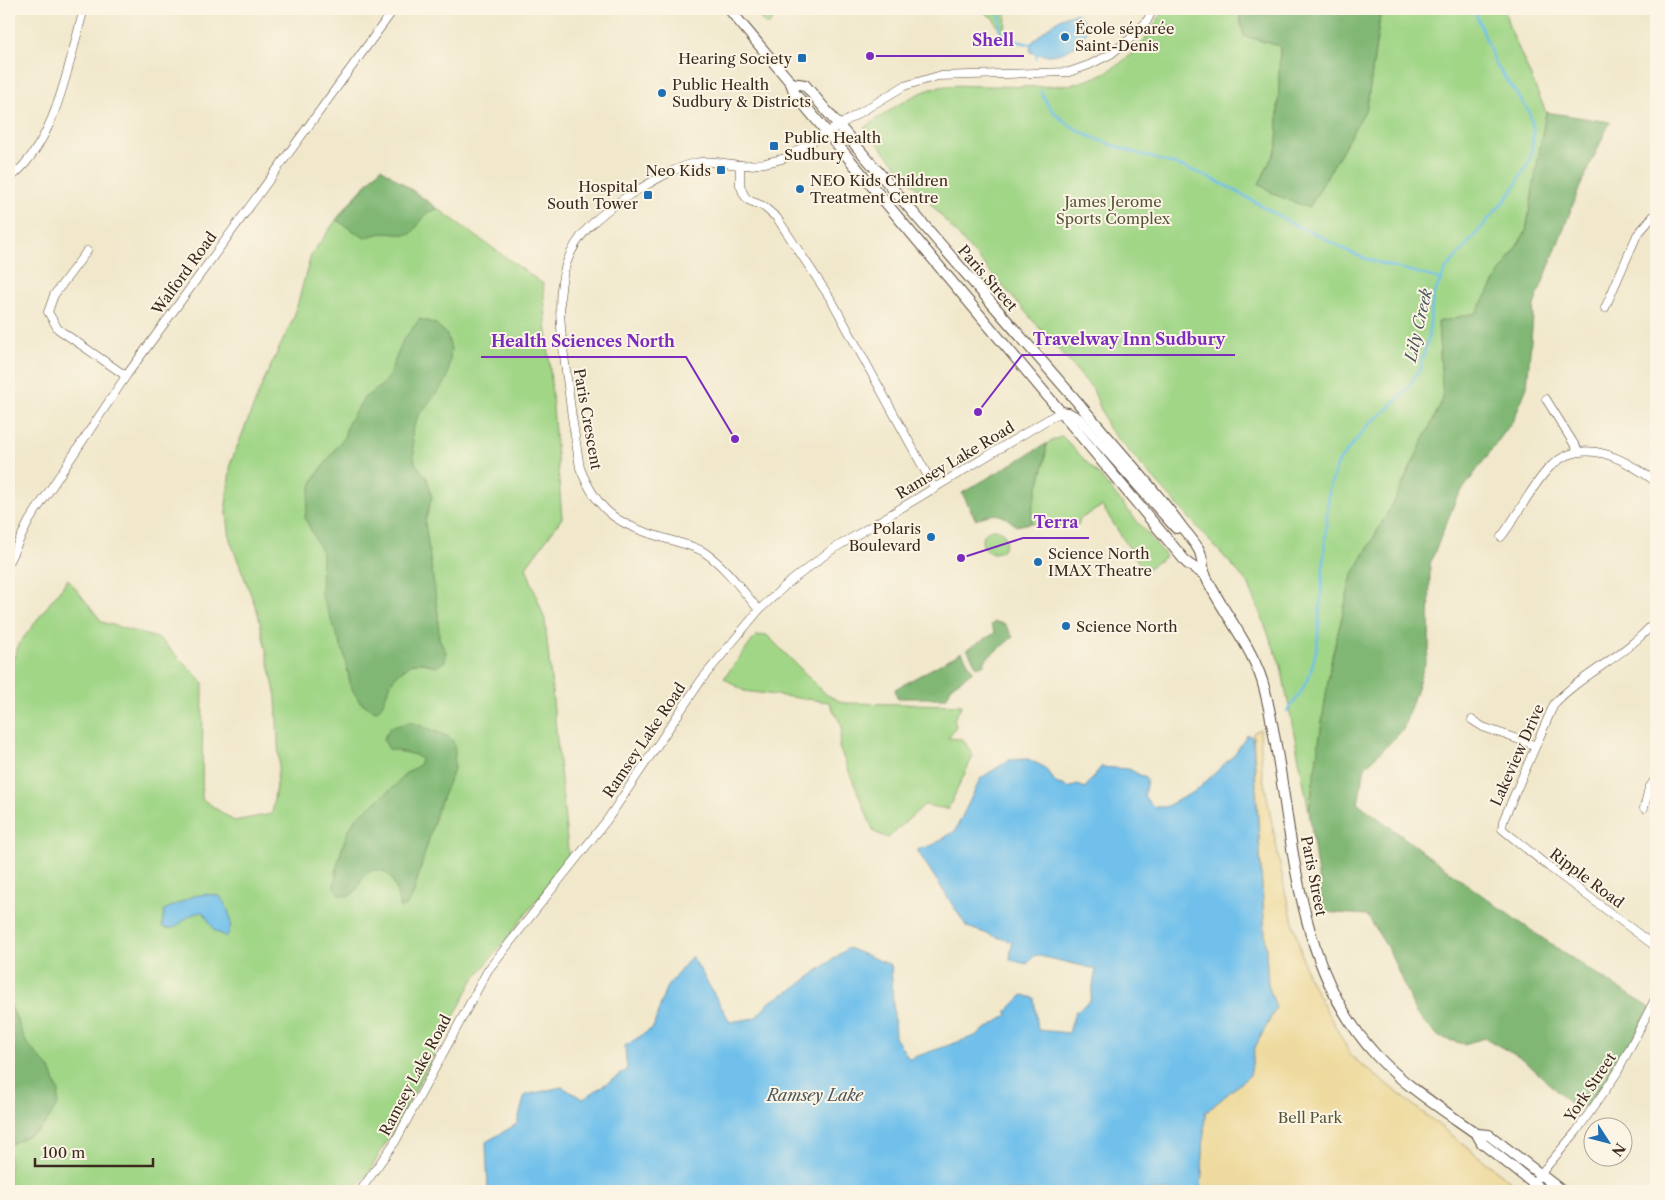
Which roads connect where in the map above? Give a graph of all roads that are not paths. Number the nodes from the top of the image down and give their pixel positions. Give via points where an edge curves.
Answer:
1 (84, 9) edge
2 (394, 9) edge
3 (729, 9) edge
4 (1153, 9) edge
5 (792, 83) junction
6 (840, 127) junction
7 (828, 134) junction
8 (740, 165) junction
9 (9, 179) edge
10 (1656, 213) edge
11 (86, 251) dead end
12 (1605, 308) dead end
13 (126, 376) junction
14 (1063, 385) junction
15 (1546, 399) dead end
16 (1060, 412) junction
17 (1579, 452) junction
18 (1656, 482) edge
19 (934, 489) junction
20 (1501, 537) dead end
21 (1200, 552) junction
22 (9, 561) edge
23 (1204, 574) junction
24 (759, 610) junction
25 (1656, 620) edge
26 (1472, 720) dead end
27 (1534, 745) junction
28 (1656, 778) edge
29 (1644, 808) dead end
30 (1502, 829) joint
31 (1656, 947) edge
32 (1656, 997) edge
33 (1477, 1134) junction
34 (1541, 1174) junction
35 (1533, 1183) junction
36 (360, 1191) edge
37 (1543, 1191) edge
38 (1562, 1191) edge

1 - 9 street via 51,122 27,161
2 - 13 street, Walford Road
3 - 5 main road, Paris Street
4 - 6 street, Paris Crescent via 1131,38 1111,54 1089,65 1069,72 938,76 904,86
5 - 6 main road, Paris Street via 805,85
5 - 7 main road, Paris Street via 795,94
6 - 7 street, Paris Crescent
6 - 14 main road, Paris Street via 981,294
7 - 8 street, Paris Crescent via 785,158 763,164
7 - 16 main road, Paris Street
8 - 19 street via 740,185 744,194 777,218 832,301
8 - 24 street, Paris Crescent via 698,162 684,166 664,174 597,218 576,244 565,267 559,288 559,315 580,468 593,495 605,511 619,521 702,551 721,566
10 - 12 street via 1638,235
11 - 13 street via 54,295 48,312 58,328
13 - 22 street, Walford Road via 30,521
14 - 16 main road via 1065,406
14 - 21 main road, Paris Street
15 - 17 street
16 - 19 street, Ramsey Lake Road
16 - 21 main road via 1079,419 1162,514
16 - 23 main road, Paris Street via 1187,563
17 - 18 street via 1606,453 1631,463
17 - 20 street via 1565,456 1549,468
19 - 24 street, Ramsey Lake Road via 830,552
21 - 23 main road, Paris Street
23 - 33 main road, Paris Street via 1236,625 1264,686 1300,891 1322,969 1337,1000 1376,1055
24 - 36 street, Ramsey Lake Road via 702,679 607,820 488,970 394,1142
25 - 27 street, Lakeview Drive via 1633,643 1568,689 1554,704
26 - 27 street
27 - 30 street, Lakeview Drive
28 - 29 street via 1649,788
30 - 31 street, Ripple Road
32 - 34 street, York Street via 1617,1074
33 - 34 main road, Paris Street via 1489,1135
33 - 35 main road, Paris Street via 1482,1144
34 - 35 street, York Street
34 - 38 main road, Paris Street
35 - 37 main road, Paris Street

